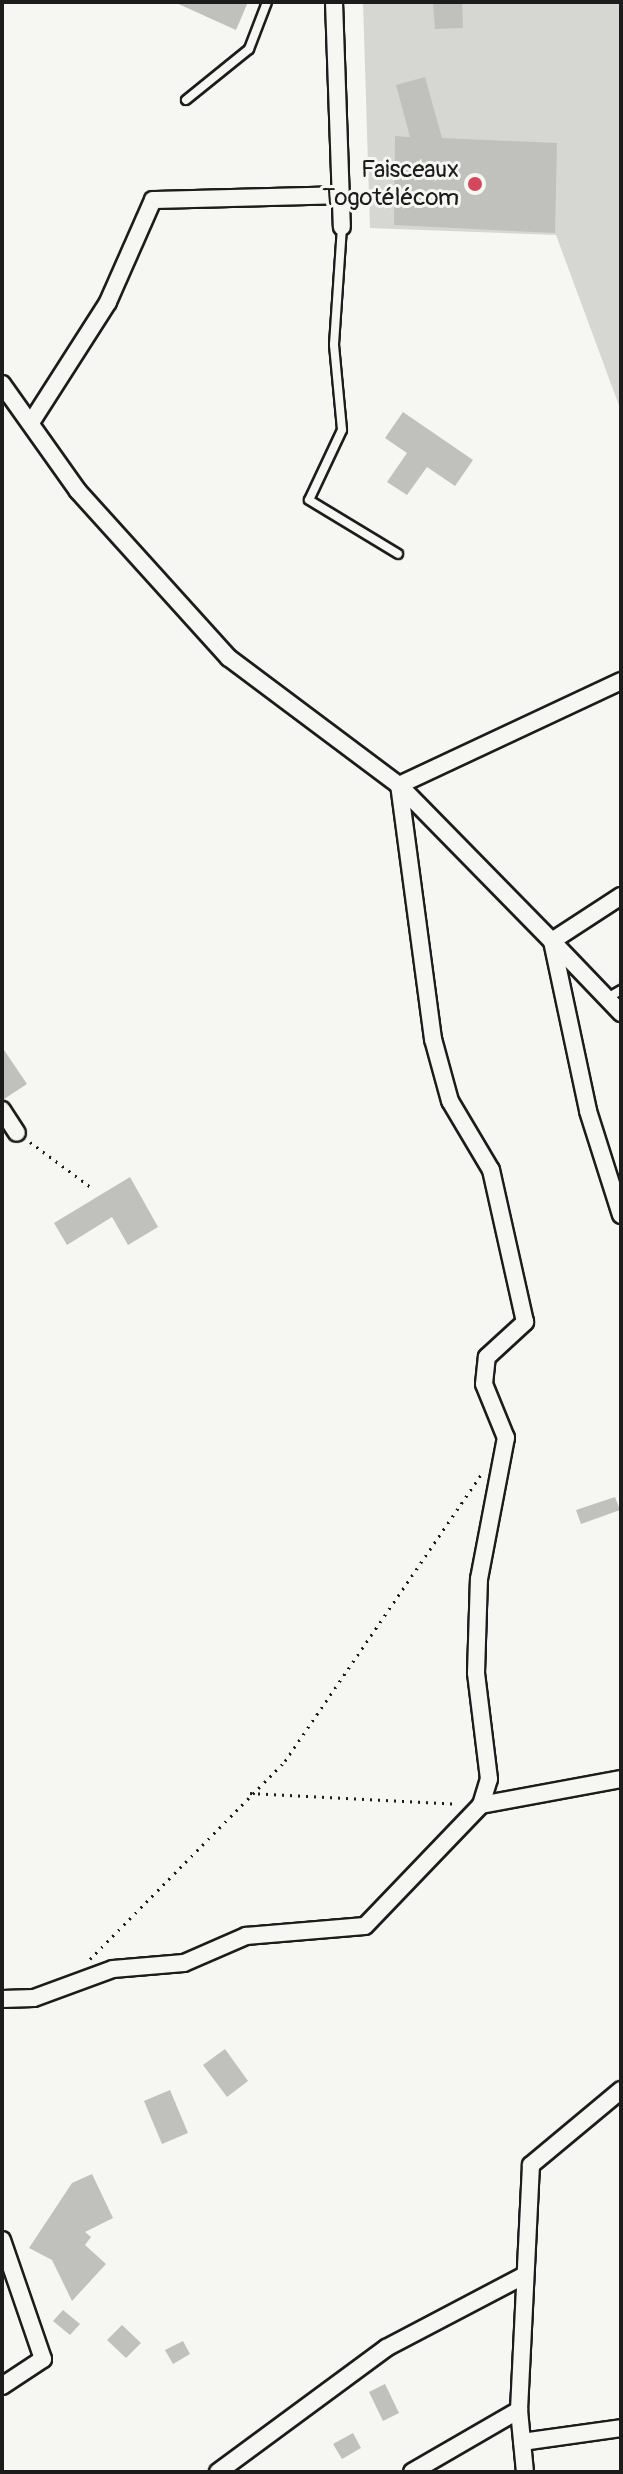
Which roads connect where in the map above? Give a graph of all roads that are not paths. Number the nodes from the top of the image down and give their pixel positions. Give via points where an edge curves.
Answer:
1 (267, 2) edge
2 (334, 2) edge
3 (186, 100) dead end
4 (339, 195) junction
5 (342, 227) joint
6 (2, 384) edge
7 (32, 421) junction
8 (398, 554) dead end
9 (621, 681) edge
10 (399, 785) junction
11 (621, 896) edge
12 (552, 941) junction
13 (615, 994) edge
14 (621, 1013) edge
15 (2, 1110) edge
16 (17, 1133) road end
17 (621, 1215) edge
18 (621, 1779) edge
19 (481, 1805) junction
20 (2, 1999) edge
21 (621, 2090) edge
22 (2, 2240) edge
23 (521, 2277) junction
24 (2, 2386) edge
25 (519, 2410) junction
26 (621, 2428) edge
27 (522, 2442) junction
28 (218, 2472) edge
29 (412, 2472) edge
30 (525, 2472) edge

1 - 3 lane via 249,49
2 - 4 street
4 - 5 street
4 - 7 street via 153,200 108,302
5 - 8 lane via 334,345 342,430 309,500
6 - 7 street
7 - 10 street via 78,491 229,658
9 - 10 street
10 - 12 street
10 - 19 street via 433,1039 450,1101 491,1170 525,1322 487,1357 484,1384 506,1438 479,1579 476,1673 489,1779
11 - 12 street
12 - 13 street
12 - 17 street via 588,1111
13 - 14 street
15 - 16 street
18 - 19 street
19 - 20 street via 365,1926 246,1936 184,1963 113,1969 34,1998
21 - 23 street via 531,2165
22 - 24 street via 43,2359
23 - 25 street
23 - 28 street via 386,2348
25 - 27 street
25 - 29 street
26 - 27 street
27 - 30 street

